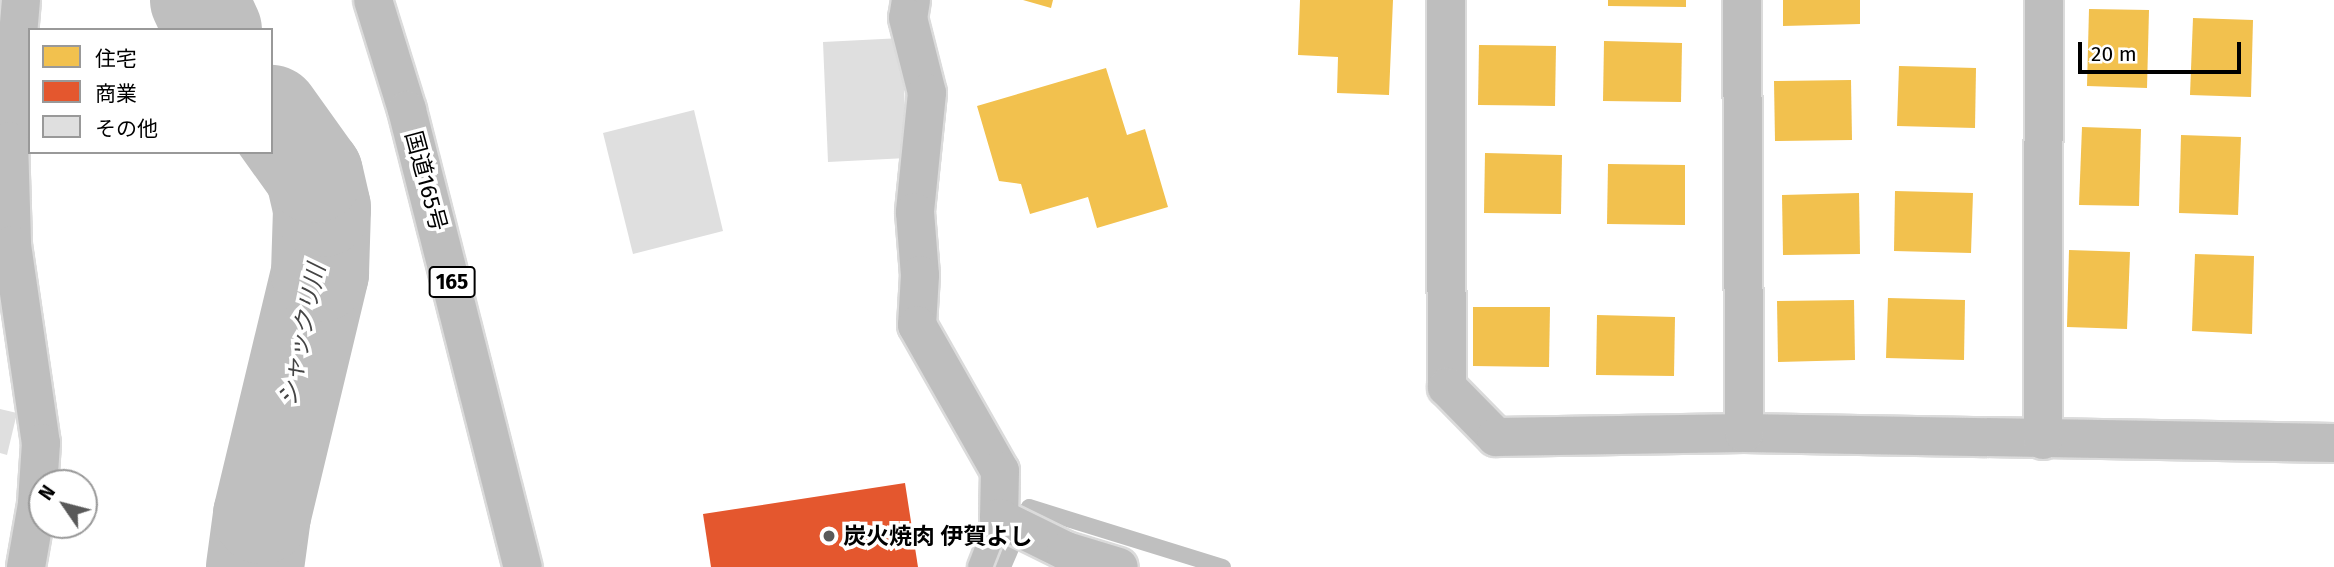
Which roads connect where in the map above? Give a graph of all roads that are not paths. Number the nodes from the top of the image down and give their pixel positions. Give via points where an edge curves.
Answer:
1 (21, 0) edge
2 (373, 0) edge
3 (911, 0) edge
4 (1446, 0) edge
5 (1742, 0) edge
6 (2044, 0) edge
7 (1744, 433) junction
8 (2043, 440) junction
9 (2334, 443) edge
10 (1003, 521) junction
11 (26, 567) edge
12 (523, 567) edge
13 (981, 567) edge
14 (1119, 567) edge

1 - 11 main road via 9,141 12,245 41,443
2 - 12 main road, 国道165号 / 165 via 411,123
3 - 10 main road via 908,18 927,93 915,212 920,275 917,324 1000,471
4 - 7 main road via 1447,387 1496,437
5 - 7 main road
6 - 8 main road
7 - 8 main road
8 - 9 main road
10 - 13 lane
10 - 14 main road via 1066,551

